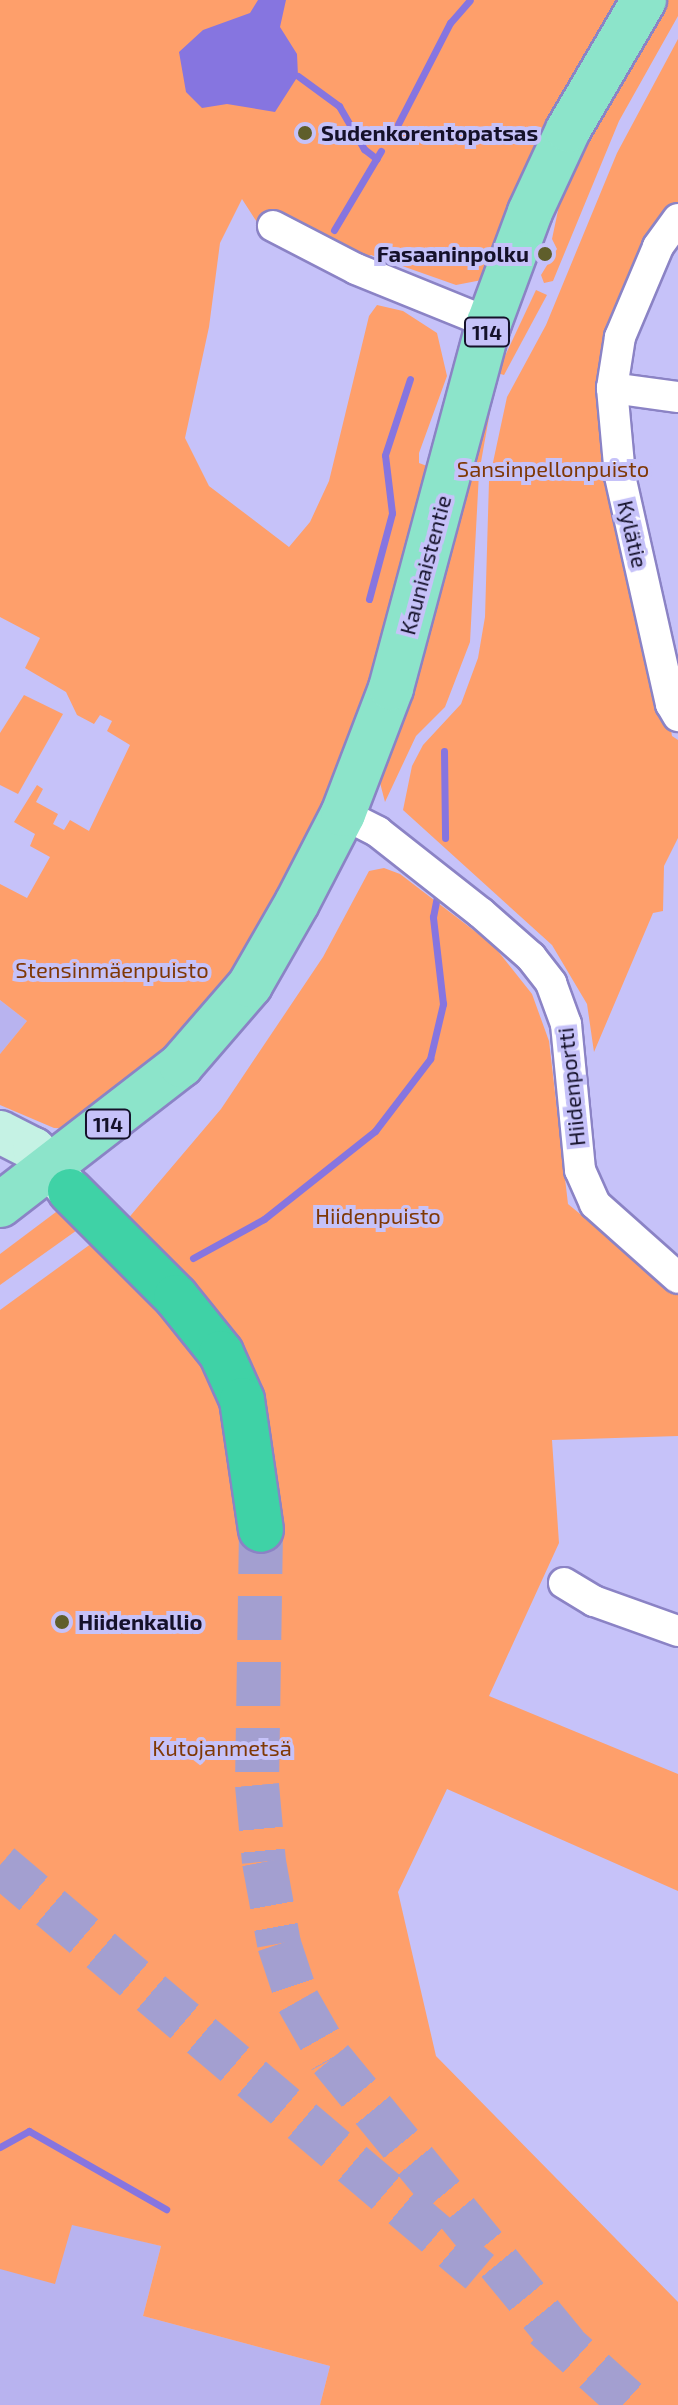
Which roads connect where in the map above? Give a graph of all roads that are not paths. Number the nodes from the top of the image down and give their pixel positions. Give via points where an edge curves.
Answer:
1 (644, 0) edge
2 (678, 219) edge
3 (273, 226) dead end
4 (489, 323) junction
5 (612, 388) junction
6 (678, 397) edge
7 (678, 716) edge
8 (343, 814) junction
9 (0, 1132) edge
10 (31, 1180) edge
11 (0, 1231) edge
12 (678, 1278) edge
13 (261, 1530) tunnel mouth
14 (564, 1583) dead end
15 (678, 1631) edge

1 - 4 main road, Kauniaistentie / 114 via 568,130 530,212
2 - 5 street, Kylätie via 658,247 620,337
3 - 4 street via 356,269
4 - 8 main road, Kauniaistentie / 114 via 398,664
5 - 6 street
5 - 7 street, Kylätie via 620,476
8 - 10 main road, Kauniaistentie / 114 via 250,985 181,1065 141,1129
8 - 12 street, Hiidenportti via 378,832 481,913 531,957 551,983 566,1024 580,1170 595,1204
9 - 10 street
10 - 11 main road, 114
10 - 13 highway via 176,1297 221,1353 242,1400
14 - 15 street via 594,1601

